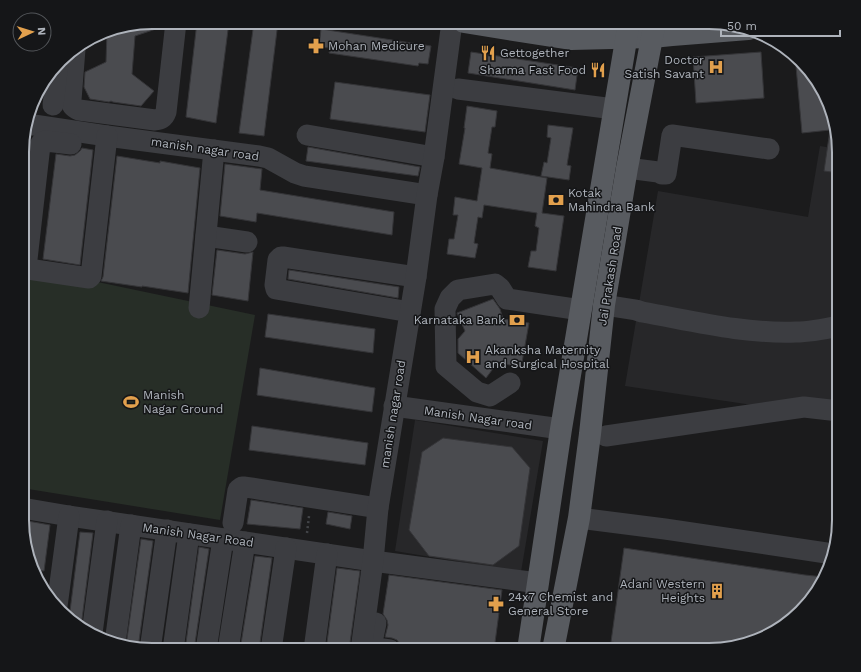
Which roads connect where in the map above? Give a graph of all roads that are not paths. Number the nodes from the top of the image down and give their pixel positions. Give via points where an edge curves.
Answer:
1 (175, 29) edge
2 (451, 29) edge
3 (508, 29) edge
4 (628, 30) edge
5 (653, 30) edge
6 (729, 30) edge
7 (75, 56) edge
8 (55, 75) edge
9 (458, 89) dead end
10 (53, 106) dead end
11 (614, 109) junction
12 (32, 125) edge
13 (30, 135) edge
14 (307, 136) dead end
15 (106, 142) junction
16 (29, 146) edge
17 (769, 149) dead end
18 (214, 150) junction
19 (434, 157) junction
20 (627, 168) junction
21 (427, 195) junction
22 (206, 236) junction
23 (29, 242) edge
24 (247, 242) dead end
25 (29, 269) edge
26 (409, 276) junction
27 (604, 305) junction
28 (198, 308) dead end
29 (581, 310) junction
30 (403, 311) junction
31 (832, 327) edge
32 (510, 383) dead end
33 (394, 406) junction
34 (832, 410) edge
35 (561, 429) junction
36 (606, 436) dead end
37 (378, 508) junction
38 (29, 509) edge
39 (69, 516) junction
40 (579, 518) junction
41 (107, 522) junction
42 (131, 525) junction
43 (167, 530) junction
44 (228, 531) junction
45 (190, 534) junction
46 (244, 542) junction
47 (286, 548) junction
48 (828, 553) edge
49 (327, 554) junction
50 (374, 566) junction
51 (538, 583) junction
52 (58, 599) edge
53 (362, 621) junction
54 (93, 628) edge
55 (116, 638) edge
56 (151, 643) edge
57 (174, 643) edge
58 (207, 643) edge
59 (229, 643) edge
60 (272, 643) edge
61 (315, 643) edge
62 (357, 643) edge
63 (361, 643) edge
64 (372, 643) edge
65 (529, 643) edge
66 (554, 643) edge

1 - 7 street via 166,112 160,119 76,109 71,100
2 - 19 street, manish nagar road
3 - 4 main road via 571,39
4 - 5 main road
4 - 11 main road, Jai Prakash Road
5 - 6 main road via 672,35
5 - 20 main road, Jai Prakash Road
8 - 10 street
9 - 11 street
11 - 29 main road, Jai Prakash Road
12 - 15 street, manish nagar road
13 - 16 street
14 - 19 street
15 - 18 street, manish nagar road
15 - 23 street via 46,141 41,144
15 - 25 street via 90,277
17 - 20 street via 672,135 666,174
18 - 21 street, manish nagar road via 268,158 304,176
18 - 22 street
19 - 21 street, manish nagar road
20 - 27 main road, Jai Prakash Road
21 - 26 street, manish nagar road
22 - 24 street
22 - 28 street
26 - 30 street, manish nagar road
26 - 30 street via 283,257 278,260 276,289
27 - 31 street via 741,330 797,332
27 - 40 main road, Jai Prakash Road
29 - 32 street via 507,299 495,284 458,290 450,298 445,309 446,366 477,392 490,396
29 - 35 main road, Jai Prakash Road
30 - 33 street, manish nagar road
33 - 35 street, Manish Nagar road
33 - 37 street, manish nagar road
34 - 36 street via 804,407
35 - 51 main road, Jai Prakash Road
37 - 44 street via 242,487 238,490
37 - 50 street, manish nagar road
38 - 39 street, Manish Nagar Road
39 - 41 street, Manish Nagar Road
39 - 52 street
40 - 48 street
40 - 66 main road, Jai Prakash Road
41 - 42 street, Manish Nagar Road
41 - 54 street
42 - 43 street, Manish Nagar Road
42 - 55 street
43 - 45 street, Manish Nagar Road
43 - 56 street
44 - 45 street, Manish Nagar Road
44 - 46 street, Manish Nagar Road
44 - 58 street
45 - 57 street
46 - 47 street, Manish Nagar Road
46 - 59 street
47 - 49 street, Manish Nagar Road
47 - 60 street
49 - 50 street, Manish Nagar Road
49 - 61 street
50 - 51 street, Manish Nagar Road
50 - 53 street
50 - 64 street
51 - 65 main road, Jai Prakash Road
53 - 62 street
53 - 63 street

